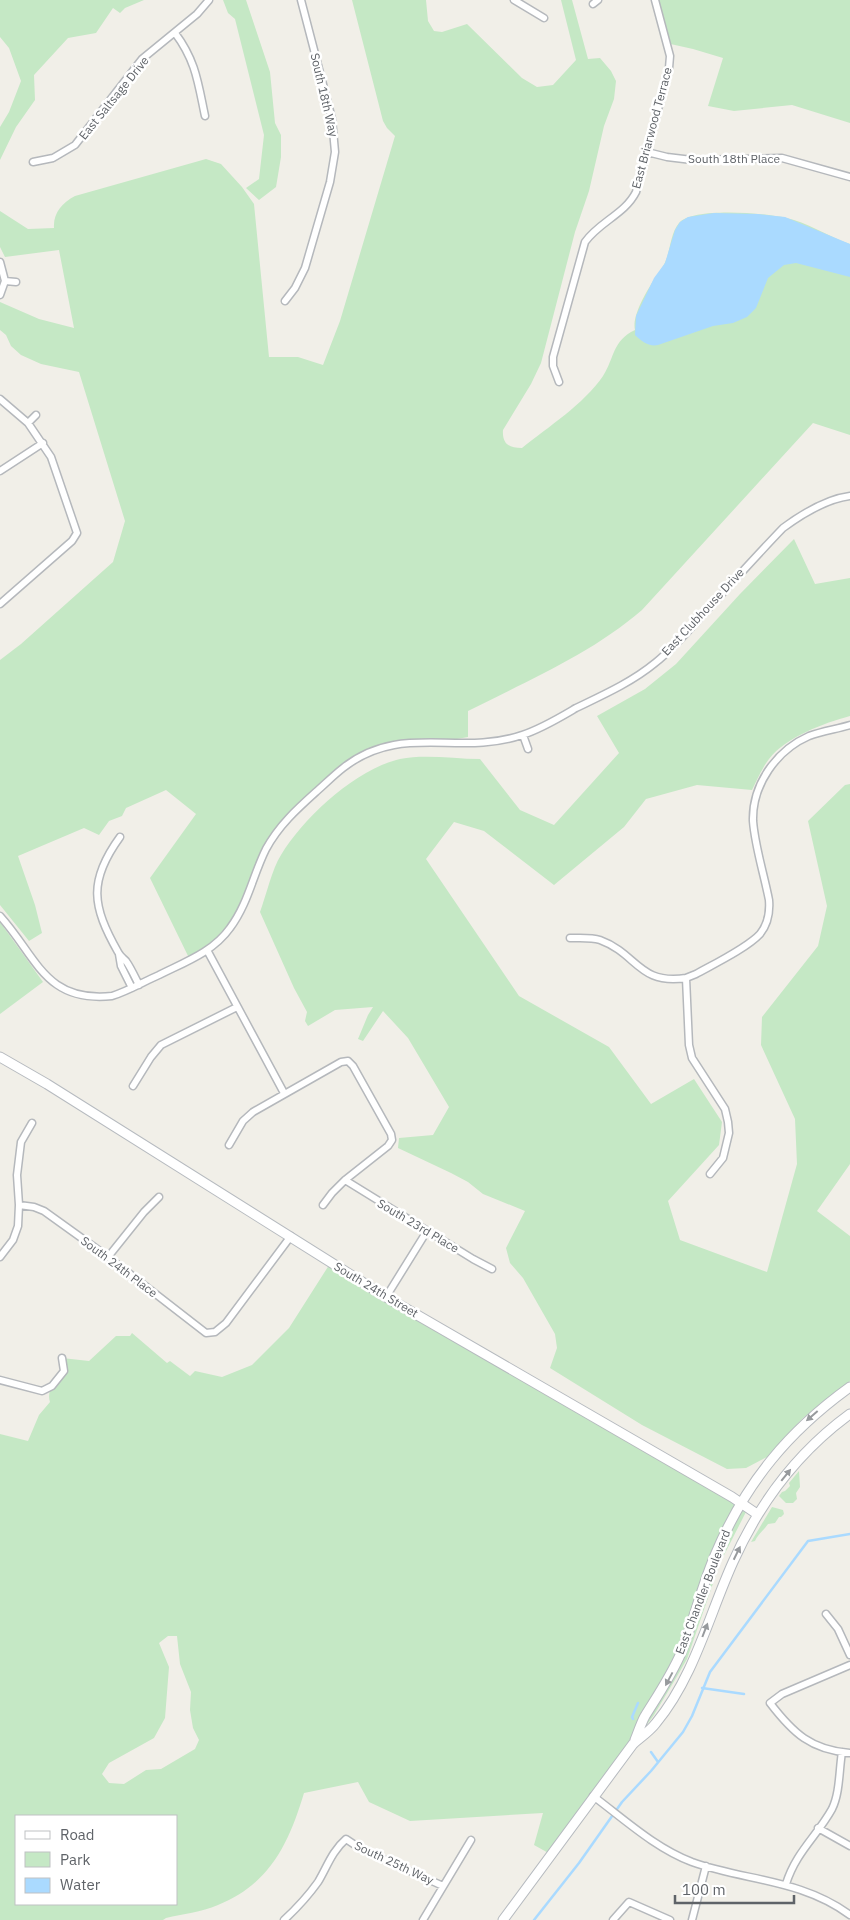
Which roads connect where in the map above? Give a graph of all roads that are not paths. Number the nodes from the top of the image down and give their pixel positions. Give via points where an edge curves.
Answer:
1 (209, 0) edge
2 (301, 0) edge
3 (514, 0) edge
4 (655, 0) edge
5 (544, 18) dead end
6 (175, 33) junction
7 (205, 116) dead end
8 (647, 152) junction
9 (33, 162) dead end
10 (850, 177) edge
11 (0, 262) edge
12 (5, 281) junction
13 (16, 282) dead end
14 (0, 295) edge
15 (285, 301) dead end
16 (559, 382) dead end
17 (0, 399) edge
18 (36, 415) dead end
19 (28, 423) junction
20 (42, 443) junction
21 (0, 471) edge
22 (850, 496) edge
23 (0, 604) edge
24 (850, 725) edge
25 (523, 735) junction
26 (528, 749) dead end
27 (120, 837) dead end
28 (0, 916) edge
29 (570, 938) dead end
30 (207, 950) junction
31 (119, 954) junction
32 (127, 963) junction
33 (120, 966) junction
34 (686, 978) junction
35 (135, 986) junction
36 (237, 1007) junction
37 (0, 1057) edge
38 (134, 1086) dead end
39 (284, 1092) junction
40 (32, 1123) dead end
41 (229, 1146) dead end
42 (710, 1174) dead end
43 (345, 1180) junction
44 (159, 1197) dead end
45 (19, 1205) junction
46 (323, 1205) dead end
47 (427, 1231) junction
48 (290, 1236) junction
49 (0, 1257) edge
50 (108, 1257) junction
51 (492, 1269) dead end
52 (386, 1297) junction
53 (62, 1358) dead end
54 (0, 1380) edge
55 (850, 1387) edge
56 (850, 1414) edge
57 (741, 1503) junction
58 (758, 1514) junction
59 (826, 1614) dead end
60 (850, 1655) edge
61 (850, 1665) edge
62 (633, 1744) junction
63 (842, 1752) junction
64 (850, 1753) edge
65 (594, 1796) junction
66 (818, 1828) junction
67 (471, 1840) dead end
68 (850, 1846) edge
69 (706, 1866) junction
70 (786, 1884) junction
71 (443, 1886) junction
72 (850, 1915) edge
73 (284, 1920) edge
74 (423, 1920) edge
75 (503, 1920) edge
76 (613, 1920) edge
77 (670, 1920) edge
78 (692, 1920) edge

1 - 6 street, East Saltsage Drive
2 - 15 street, South 18th Way via 332,119 335,152 304,268 296,288
3 - 5 street
4 - 8 street, East Briarwood Terrace via 670,62
6 - 7 street via 194,64
6 - 9 street, East Saltsage Drive via 142,59 75,145 53,158
8 - 10 street, South 18th Place via 692,160 782,158
8 - 16 street, East Briarwood Terrace via 632,200 585,242 553,357
11 - 12 street
12 - 13 street
12 - 14 street
17 - 19 street
18 - 19 street
19 - 20 street
20 - 21 street
20 - 23 street via 51,457 77,533
22 - 25 street, East Clubhouse Drive via 804,514 783,528 656,663
24 - 34 street via 810,736 788,748 766,774 759,788 753,820 770,900 768,919 761,933 751,942
25 - 26 street
25 - 30 street, East Clubhouse Drive via 488,743 400,743 378,748 343,767 278,828 261,860 244,907 230,929
27 - 31 street via 104,860 97,878 99,909
28 - 35 street, East Clubhouse Drive via 48,979 64,990 101,998
29 - 34 street via 590,938 606,943 647,973 661,979
30 - 35 street, East Clubhouse Drive
30 - 36 street
31 - 32 street
31 - 33 street
32 - 33 street
32 - 35 street
33 - 35 street
34 - 42 street via 692,1058 725,1109 728,1122 729,1133 723,1158
36 - 38 street via 162,1045
36 - 39 street
37 - 48 main road, South 24th Street
39 - 41 street via 243,1121
39 - 43 street via 341,1062 348,1061 358,1074 392,1140
40 - 45 street via 21,1142 17,1175
43 - 46 street
43 - 47 street, South 23rd Place
44 - 50 street
45 - 49 street via 18,1226 13,1240
45 - 50 street, South 24th Place via 44,1211
47 - 51 street, South 23rd Place
47 - 52 street
48 - 50 street, South 24th Place via 226,1322 215,1332 206,1333
48 - 52 main road, South 24th Street
52 - 57 main road, South 24th Street
53 - 54 street via 64,1371 52,1386 42,1391
55 -> 57 main road, East Chandler Boulevard via 823,1406 783,1444
58 -> 56 main road, East Chandler Boulevard via 804,1454
57 - 58 main road, South 24th Street
57 -> 62 main road, East Chandler Boulevard via 715,1554 675,1667
62 -> 58 main road, East Chandler Boulevard via 655,1725 673,1699 693,1661 733,1561
59 - 60 street via 838,1629
61 - 63 street via 782,1694 770,1703 787,1724 811,1744
62 - 65 main road, East Chandler Boulevard
63 - 64 street
63 - 66 street via 835,1801
65 - 69 street via 674,1854
65 - 75 main road, East Chandler Boulevard
66 - 68 street
66 - 70 street via 799,1855
67 - 71 street
69 - 70 street
69 - 78 street
70 - 72 street via 832,1902
71 - 73 street, South 25th Way via 361,1850 346,1840 335,1851 305,1900
71 - 74 street
76 - 77 street via 629,1902

